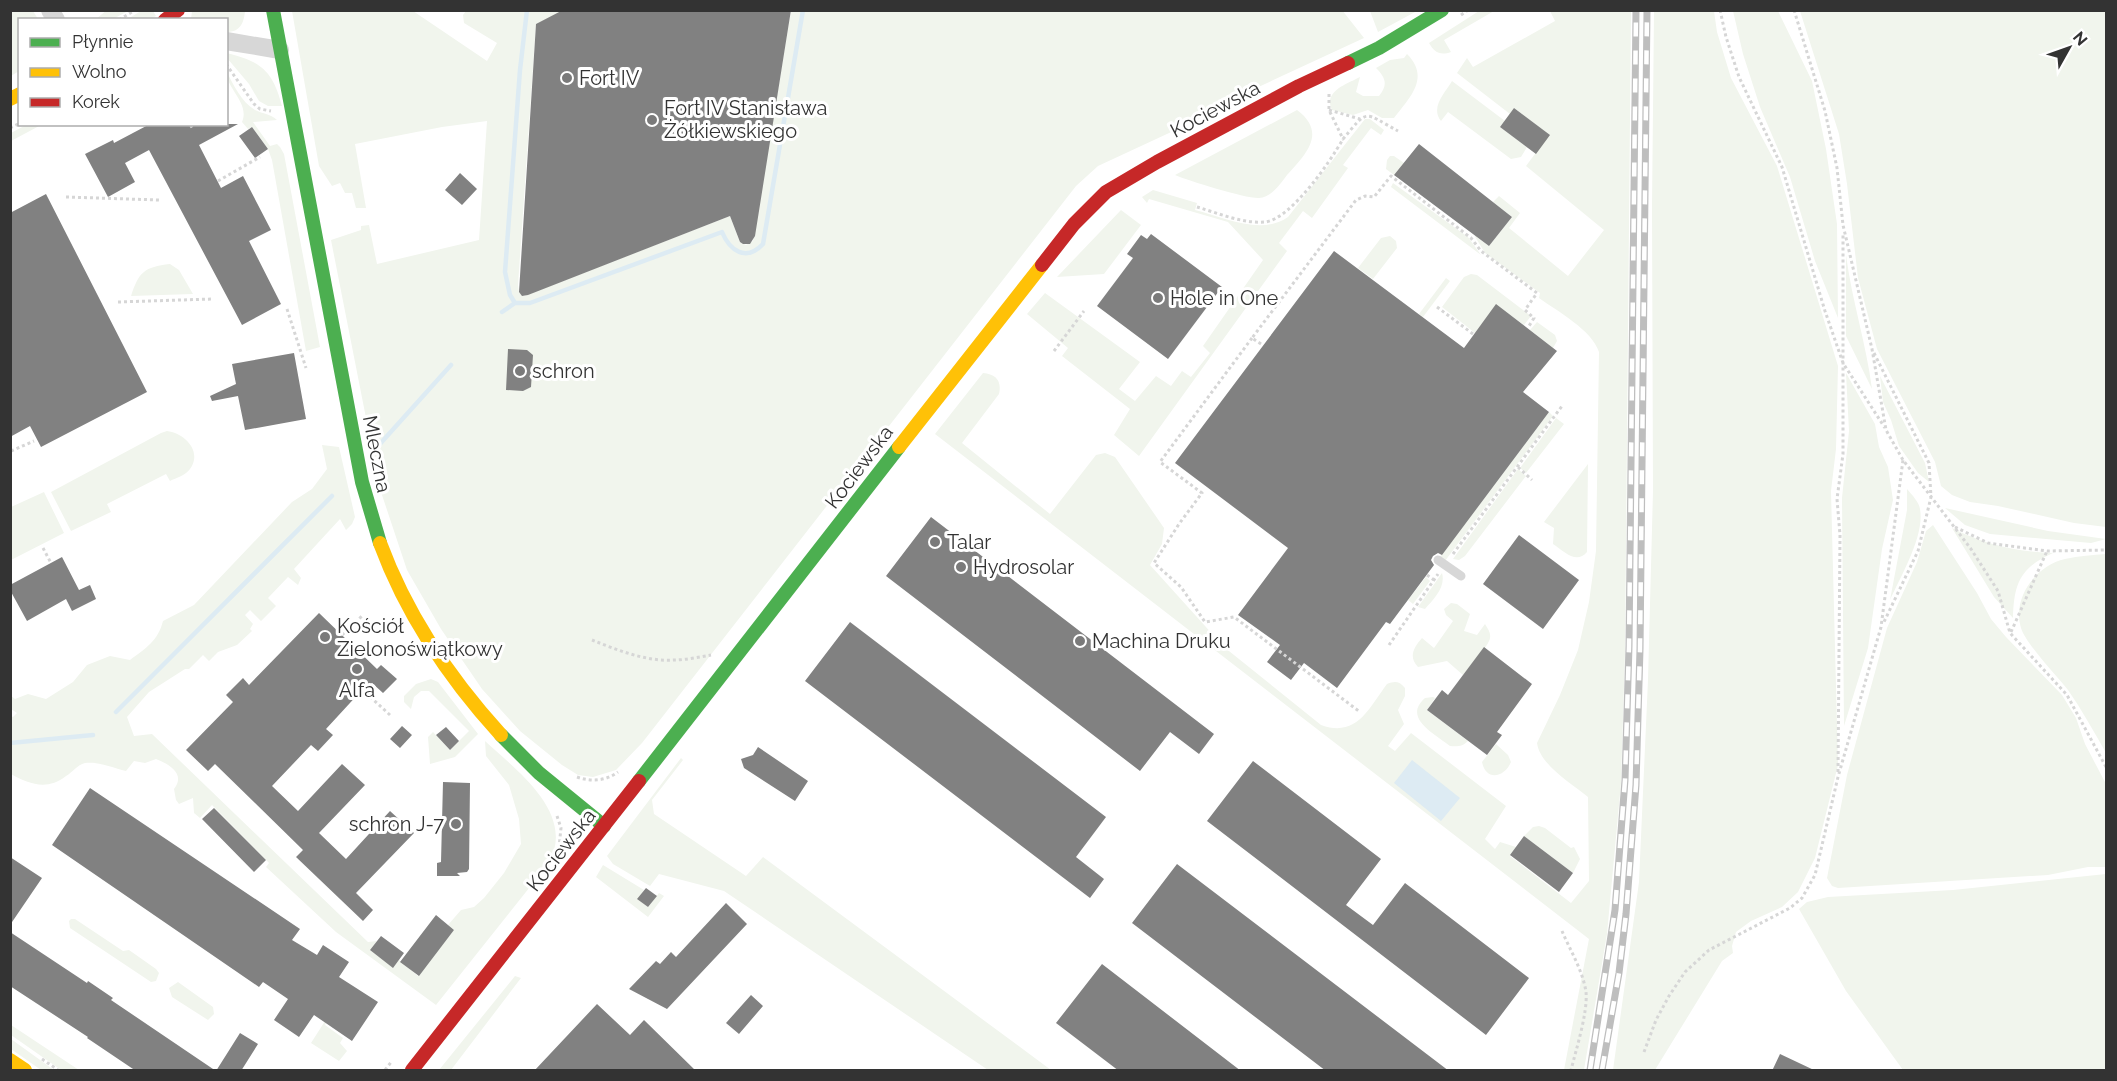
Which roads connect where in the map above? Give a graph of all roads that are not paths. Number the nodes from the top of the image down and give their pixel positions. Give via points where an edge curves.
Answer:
1 (273, 10) edge
2 (1442, 10) edge
3 (228, 40) edge
4 (280, 50) junction
5 (1442, 562) road end
6 (1461, 576) dead end
7 (604, 826) junction
8 (10, 1060) edge
9 (25, 1071) edge
10 (412, 1071) edge

1 - 4 street, Mleczna
2 - 7 street, Kociewska via 1379,48 1299,86 1106,192 1074,224 1008,306
3 - 4 street
4 - 7 street, Mleczna via 362,482 387,564 422,635 473,703 533,767
5 - 6 lane
7 - 10 street, Kociewska
8 - 9 street

